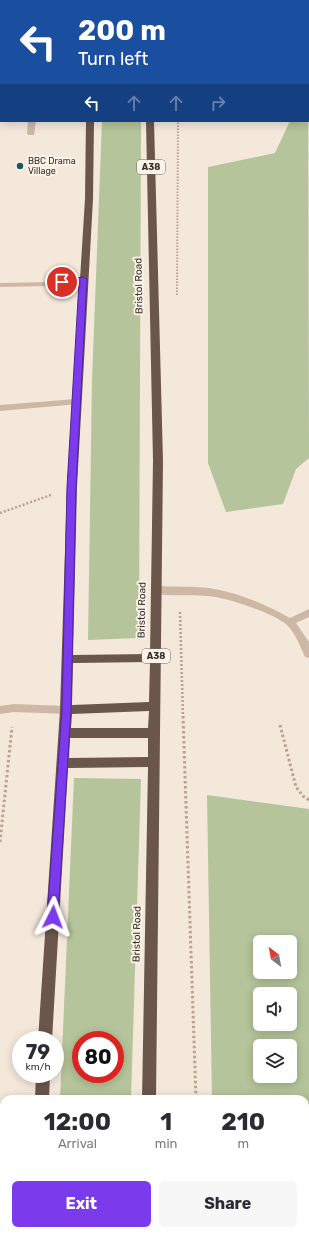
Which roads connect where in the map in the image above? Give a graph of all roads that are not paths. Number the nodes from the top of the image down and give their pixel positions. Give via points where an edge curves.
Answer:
1 (32, 122) edge
2 (90, 122) edge
3 (150, 122) edge
4 (31, 133) dead end
5 (83, 279) junction
6 (0, 285) edge
7 (76, 402) junction
8 (0, 408) edge
9 (156, 590) junction
10 (309, 613) edge
11 (290, 622) junction
12 (309, 654) edge
13 (156, 658) junction
14 (68, 659) junction
15 (155, 706) junction
16 (0, 710) edge
17 (66, 710) junction
18 (64, 733) junction
19 (155, 733) junction
20 (154, 762) junction
21 (62, 763) junction
22 (46, 1031) edge
23 (43, 1083) edge
24 (42, 1095) edge
25 (149, 1095) edge

1 - 4 street
2 - 5 highway via 89,199
3 - 9 highway, Bristol Road / A38 via 158,461
5 - 6 street via 51,284
5 - 7 highway
7 - 8 street
7 - 14 highway
9 - 11 street via 208,592 237,598
9 - 13 highway, Bristol Road / A38
10 - 11 street
11 - 12 street
13 - 14 highway
13 - 15 highway, Bristol Road / A38
14 - 17 highway
15 - 17 highway
15 - 19 highway, Bristol Road / A38
16 - 17 street
17 - 18 highway
18 - 19 highway
18 - 21 highway
19 - 20 highway, Bristol Road / A38
20 - 21 highway
20 - 25 highway, Bristol Road / A38
21 - 22 highway
23 - 24 highway

